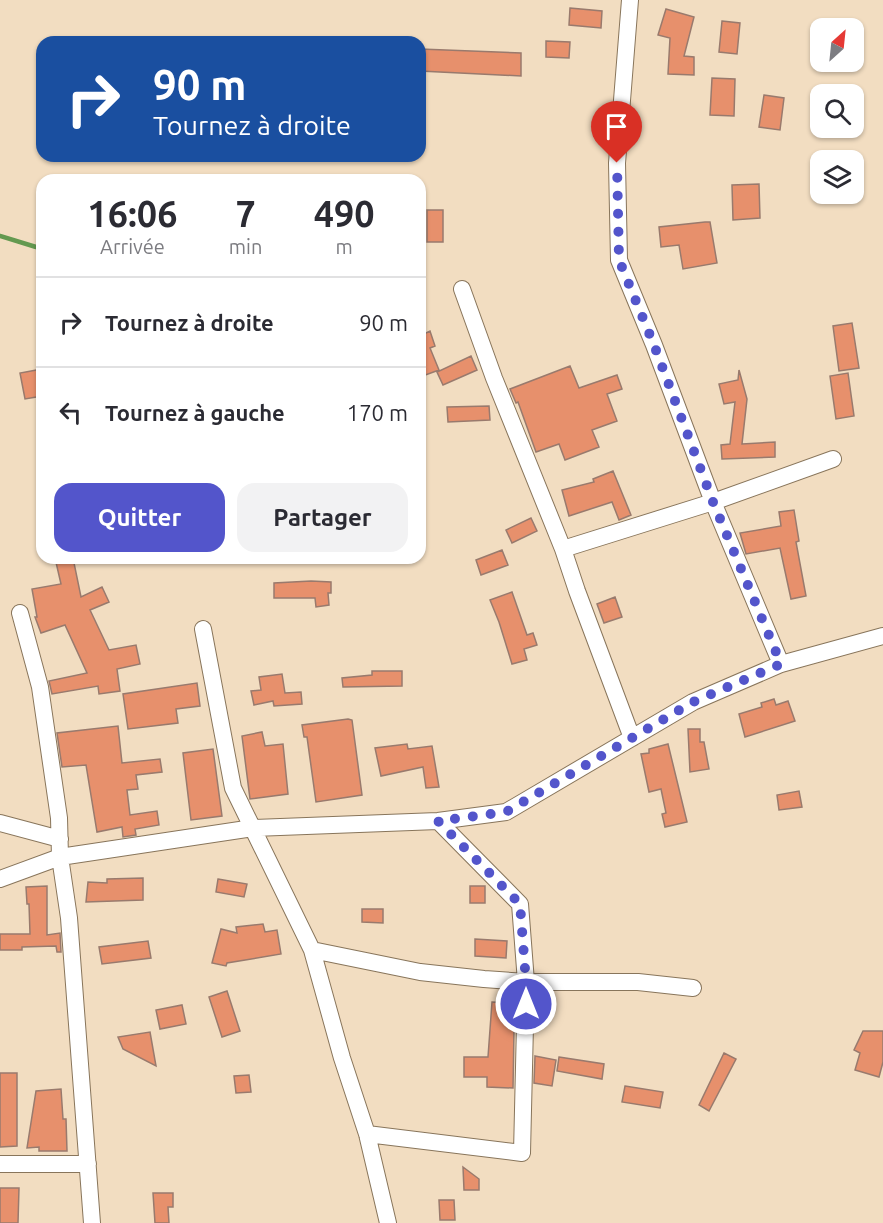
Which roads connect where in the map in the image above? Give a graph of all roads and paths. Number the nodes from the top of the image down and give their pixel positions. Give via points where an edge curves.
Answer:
1 (630, 0) edge
2 (462, 289) dead end
3 (833, 459) dead end
4 (713, 502) junction
5 (563, 549) junction
6 (20, 612) dead end
7 (203, 629) dead end
8 (883, 636) edge
9 (781, 664) junction
10 (632, 738) junction
11 (438, 821) junction
12 (0, 823) edge
13 (253, 828) junction
14 (60, 839) junction
15 (60, 857) junction
16 (0, 879) edge
17 (312, 950) junction
18 (526, 982) junction
19 (693, 988) dead end
20 (367, 1134) junction
21 (0, 1164) edge
22 (88, 1164) junction
23 (92, 1223) edge
24 (388, 1223) edge

1 - 4 street via 617,163 619,260
2 - 5 street
3 - 4 street
4 - 5 street
4 - 9 street
5 - 10 street
6 - 14 street via 40,687
7 - 13 street via 233,788
8 - 9 street
9 - 10 street via 693,702
10 - 11 street via 506,812
11 - 13 street
11 - 18 street via 520,904
12 - 14 street
13 - 15 street
13 - 17 street
14 - 15 street
15 - 16 street
15 - 22 street via 69,918
17 - 18 street via 420,972
17 - 20 street
18 - 19 street via 638,982
18 - 20 street via 522,1153
20 - 24 street
21 - 22 street
22 - 23 street

